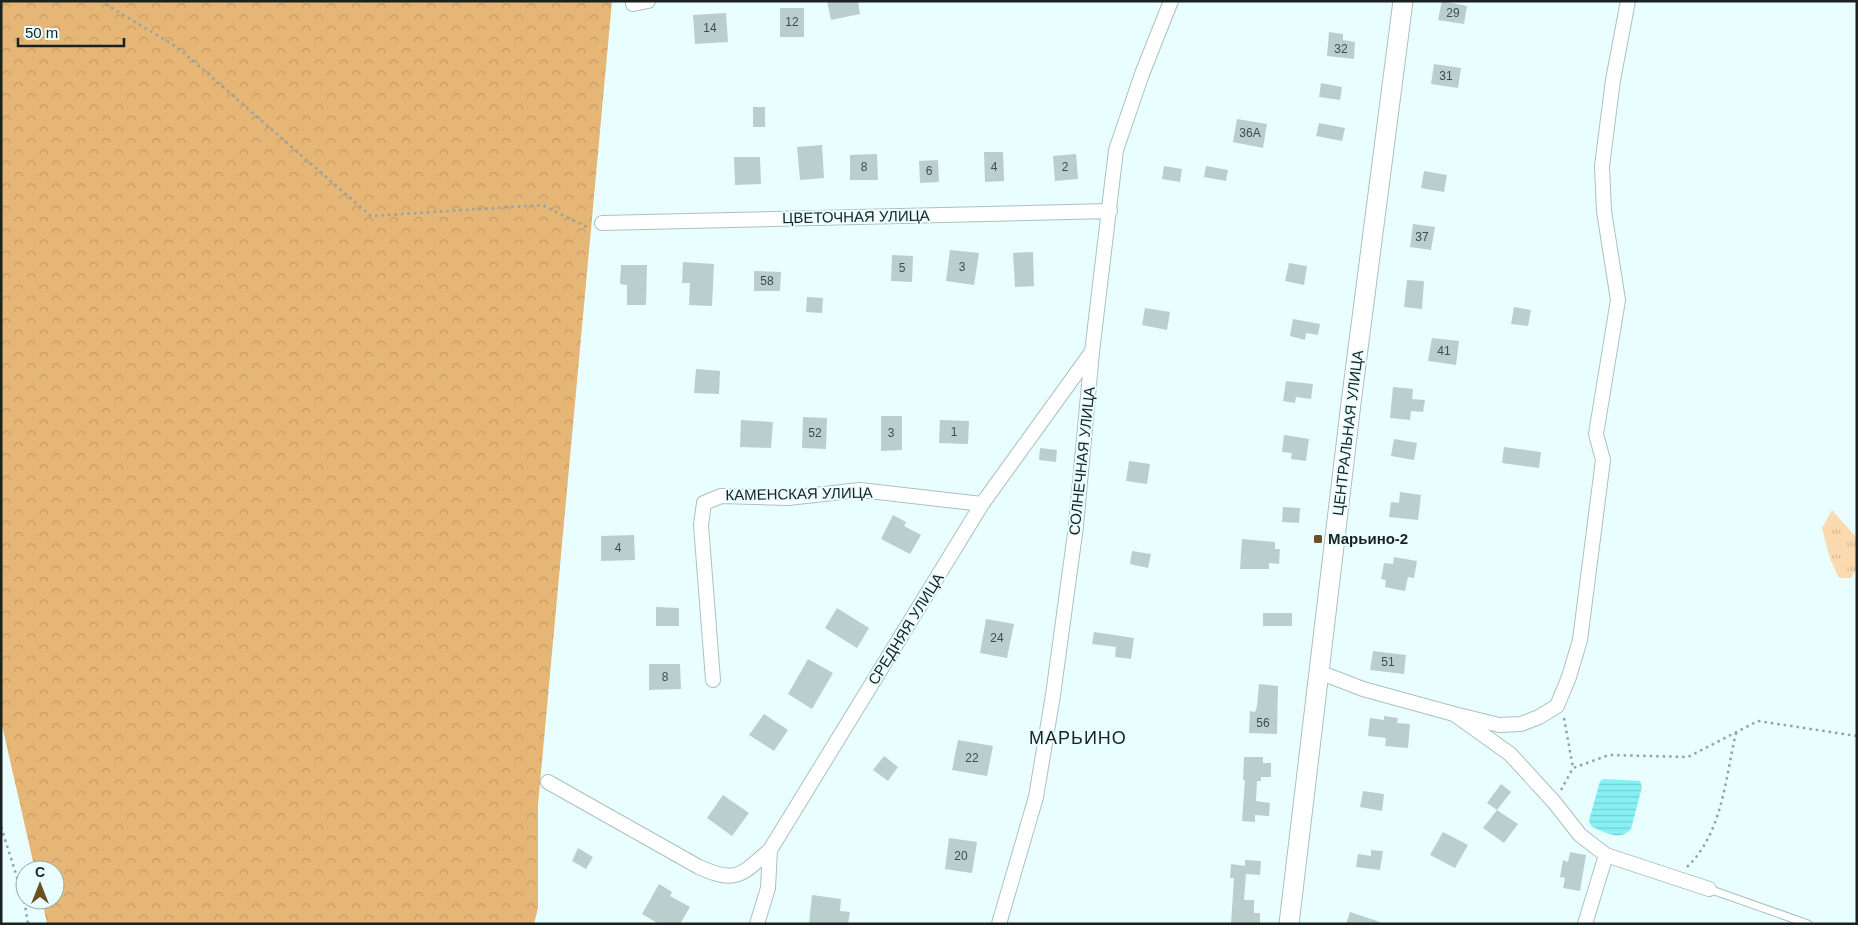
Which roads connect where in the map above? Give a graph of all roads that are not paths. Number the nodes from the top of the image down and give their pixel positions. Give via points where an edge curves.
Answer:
1 (648, 1) edge
2 (1170, 1) edge
3 (1403, 1) edge
4 (1628, 1) edge
5 (633, 4) dead end
6 (1110, 212) junction
7 (597, 226) road end
8 (1092, 352) junction
9 (982, 504) junction
10 (1319, 672) junction
11 (714, 680) dead end
12 (1454, 714) junction
13 (548, 782) dead end
14 (770, 850) junction
15 (1606, 855) junction
16 (1709, 889) joint
17 (757, 924) edge
18 (999, 924) edge
19 (1289, 924) edge
20 (1585, 924) edge
21 (1808, 924) edge

1 - 5 street
2 - 6 street, СОЛНЕЧНАЯ УЛИЦА via 1116,150
3 - 10 main road, ЦЕНТРАЛЬНАЯ УЛИЦА
4 - 12 street via 1613,80 1602,166 1604,211 1618,300 1596,434 1603,460 1580,640 1570,677 1557,706 1539,717 1521,724 1499,725
6 - 7 street, ЦВЕТОЧНАЯ УЛИЦА
6 - 8 street, СОЛНЕЧНАЯ УЛИЦА
8 - 9 street, СРЕДНЯЯ УЛИЦА
8 - 18 street, СОЛНЕЧНАЯ УЛИЦА via 1076,526 1053,695 1036,797
9 - 11 street, КАМЕНСКАЯ УЛИЦА via 860,490 788,498 720,496 704,503 701,525
9 - 14 street, СРЕДНЯЯ УЛИЦА
10 - 12 street via 1363,689
10 - 19 main road, ЦЕНТРАЛЬНАЯ УЛИЦА
12 - 15 street via 1510,754 1580,835
13 - 14 street via 720,876 742,874
14 - 17 street, СРЕДНЯЯ УЛИЦА via 768,888
15 - 16 street
15 - 20 street
16 - 21 lane

